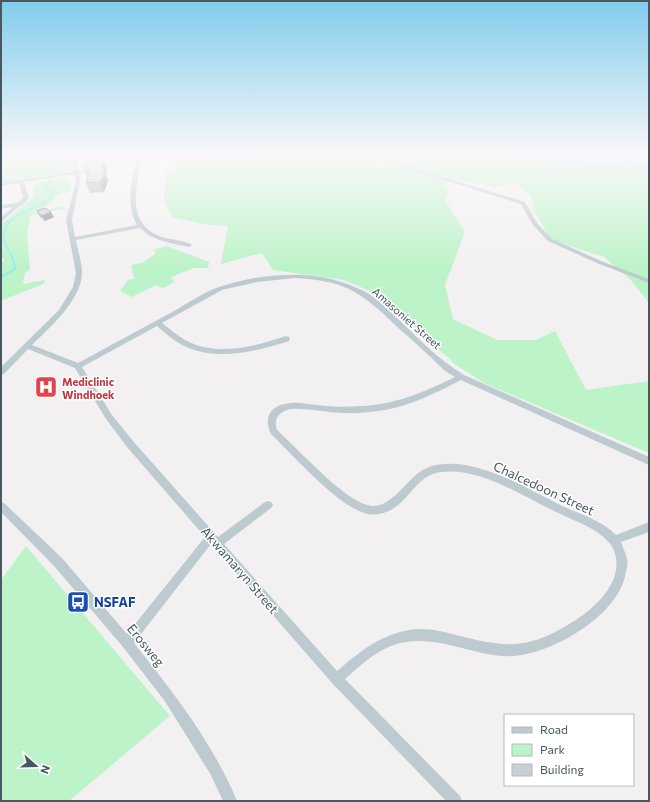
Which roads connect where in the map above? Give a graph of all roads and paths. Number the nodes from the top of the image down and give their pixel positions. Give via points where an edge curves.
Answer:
1 (27, 194) edge
2 (75, 194) edge
3 (133, 194) edge
4 (497, 194) edge
5 (21, 204) junction
6 (1, 207) edge
7 (1, 220) edge
8 (140, 226) junction
9 (72, 239) junction
10 (189, 245) dead end
11 (649, 281) edge
12 (157, 323) junction
13 (286, 339) dead end
14 (27, 346) junction
15 (78, 366) junction
16 (1, 372) edge
17 (461, 377) junction
18 (649, 461) edge
19 (268, 505) dead end
20 (1, 506) edge
21 (649, 526) edge
22 (214, 540) junction
23 (614, 540) junction
24 (127, 643) junction
25 (336, 679) junction
26 (230, 801) edge
27 (455, 801) edge

1 - 5 street
2 - 9 street via 69,220
3 - 8 street via 135,215
4 - 11 street via 523,203 535,224 550,240
5 - 6 street
5 - 7 street
8 - 9 street
8 - 10 street via 157,237
9 - 14 street via 79,273 74,293 61,312
12 - 13 street via 188,345 208,351 256,349
12 - 15 street, Amasoniet Street
12 - 17 street, Amasoniet Street via 205,296 244,281 280,276 322,280 351,288 368,297 448,369
14 - 15 street
14 - 16 street
15 - 22 street, Akwamaryn Street via 109,417 126,439
17 - 18 street, Amasoniet Street
17 - 23 street, Chalcedoon Street via 418,397 387,407 355,410 288,407 274,413 272,427 274,432 346,499 367,510 384,510 422,476 451,468 502,481 598,528
19 - 22 street
20 - 24 street, Erosweg via 58,562
21 - 23 street
22 - 24 street
22 - 25 street, Akwamaryn Street
23 - 25 street, Chalcedoon Street via 625,564 618,589 604,608 564,634 539,645 515,650 432,634 400,636 380,645
24 - 26 street, Erosweg via 177,709 216,770
25 - 27 street, Akwamaryn Street

